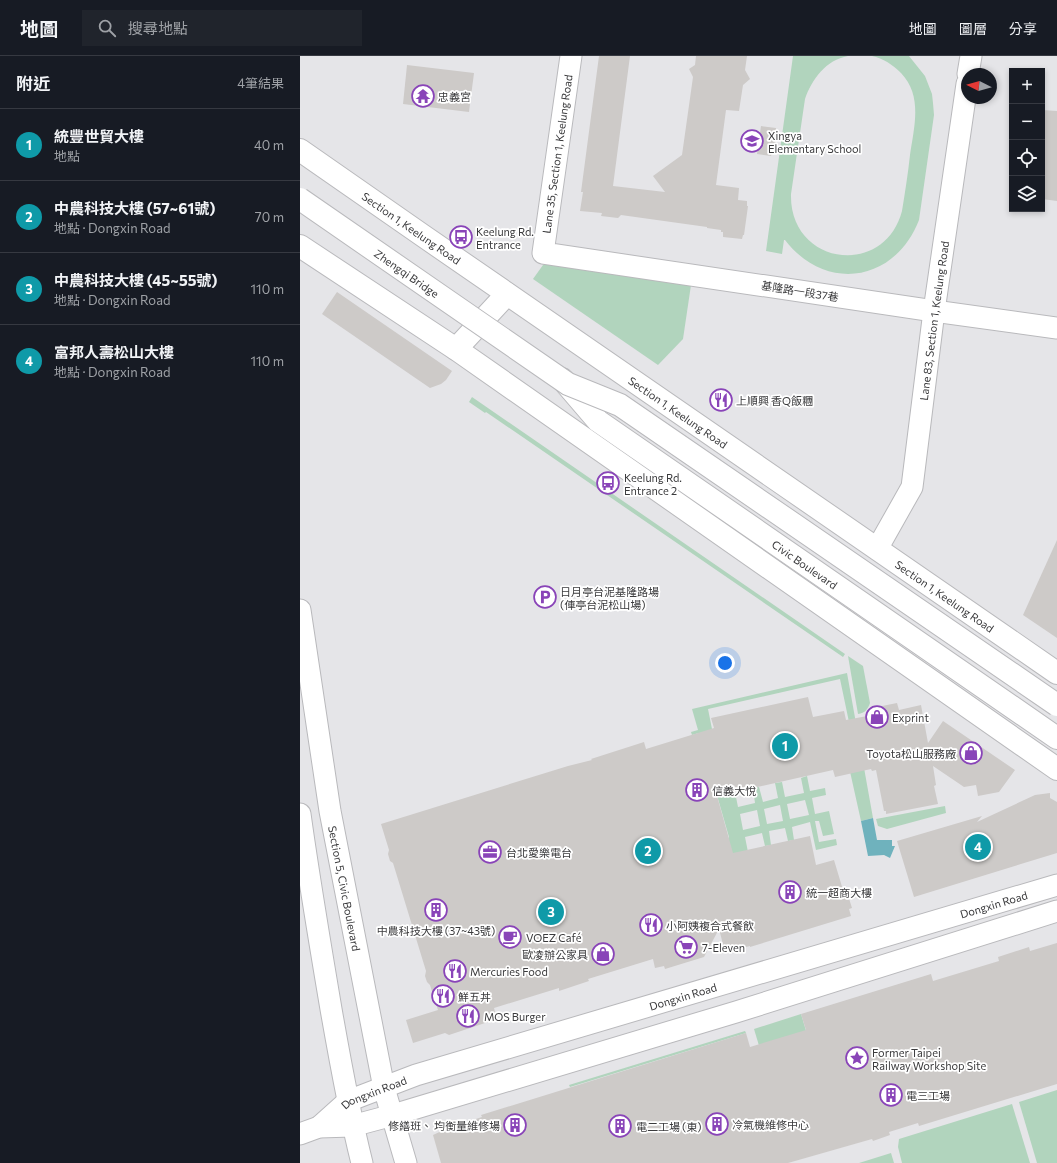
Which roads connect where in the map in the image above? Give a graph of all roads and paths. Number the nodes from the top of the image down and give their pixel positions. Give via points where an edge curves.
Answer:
1 (571, 56) edge
2 (971, 56) edge
3 (969, 68) edge
4 (964, 104) edge
5 (300, 150) edge
6 (300, 199) edge
7 (300, 246) edge
8 (544, 253) joint
9 (507, 294) junction
10 (934, 311) junction
11 (1057, 328) edge
12 (456, 349) junction
13 (565, 381) junction
14 (877, 549) junction
15 (300, 610) edge
16 (1057, 673) edge
17 (1057, 705) edge
18 (1057, 736) edge
19 (1057, 769) edge
20 (300, 814) edge
21 (1057, 886) edge
22 (1057, 911) edge
23 (384, 1088) junction
24 (348, 1101) junction
25 (393, 1114) junction
26 (352, 1126) junction
27 (309, 1131) edge
28 (362, 1163) edge
29 (406, 1163) edge

1 - 8 street, Lane 35, Section 1, Keelung Road
2 - 3 street
4 - 10 street, Lane 83, Section 1, Keelung Road
5 - 9 main road, Section 1, Keelung Road
6 - 13 main road, Zhengqi Bridge, bridge
7 - 12 main road
8 - 10 street, 基隆路一段37巷
9 - 12 main road
9 - 14 main road, Section 1, Keelung Road
10 - 11 street, 基隆路一段37巷
10 - 14 street, Lane 83, Section 1, Keelung Road via 912,487
12 - 19 main road
13 - 17 main road, bridge via 620,405
13 - 18 main road, Civic Boulevard via 604,424
14 - 16 main road, Section 1, Keelung Road
15 - 23 street, Section 5, Civic Boulevard via 330,811
20 - 24 street via 309,881
21 - 23 street, Dongxin Road via 499,1050 416,1075
22 - 25 street, Dongxin Road via 736,1012
23 - 24 street, Dongxin Road
23 - 25 street, Section 5, Civic Boulevard
24 - 26 street
24 - 27 street, Dongxin Road
25 - 26 street, Dongxin Road
25 - 29 street, Section 5, Civic Boulevard
26 - 27 street, Dongxin Road
26 - 28 street

